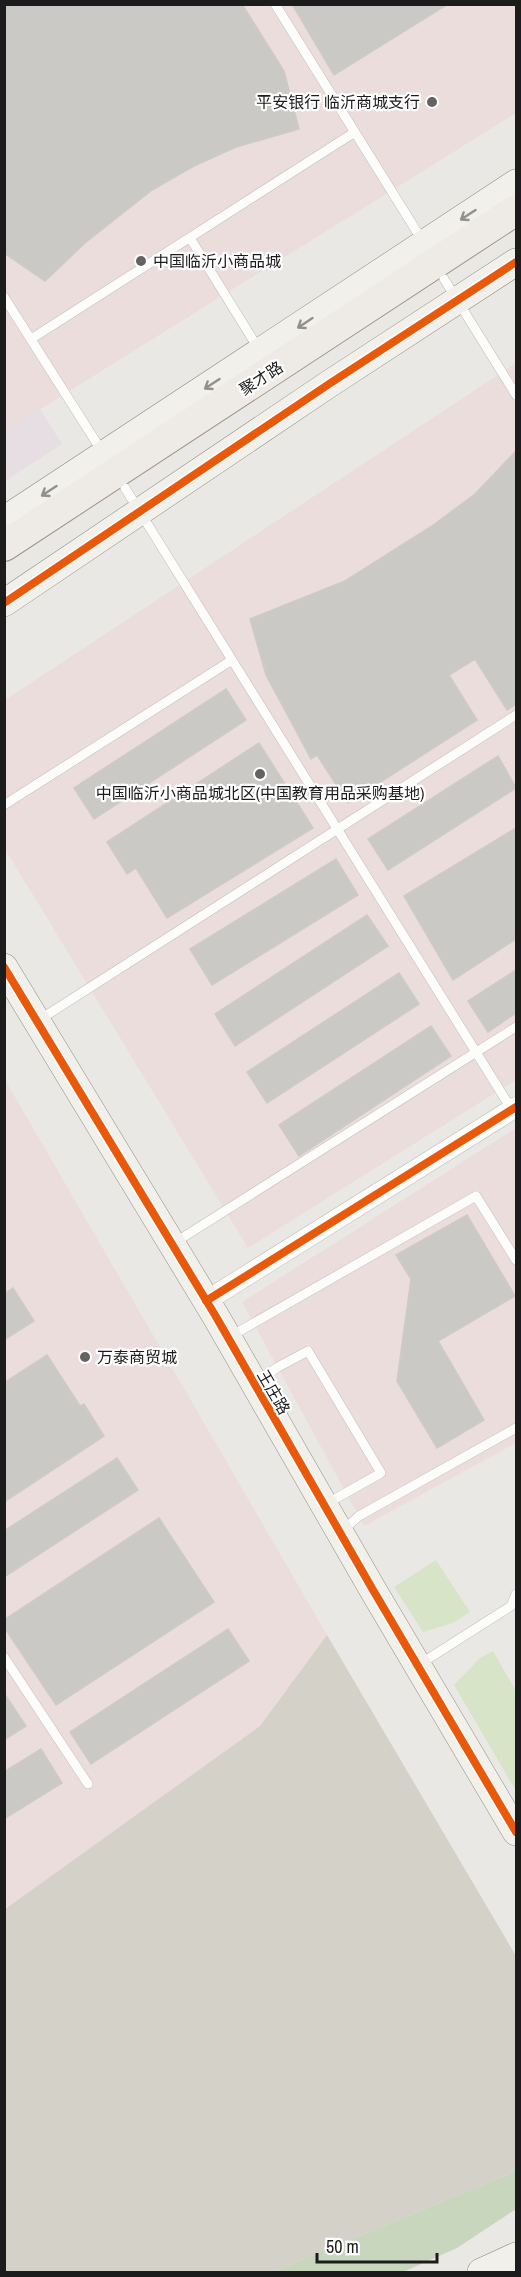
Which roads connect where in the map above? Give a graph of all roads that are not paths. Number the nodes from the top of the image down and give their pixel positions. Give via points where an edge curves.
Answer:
1 (275, 4) edge
2 (355, 132) junction
3 (516, 183) edge
4 (516, 210) edge
5 (516, 231) edge
6 (190, 238) junction
7 (516, 262) edge
8 (440, 272) junction
9 (4, 297) edge
10 (31, 339) junction
11 (266, 361) junction
12 (516, 394) edge
13 (121, 482) junction
14 (4, 520) edge
15 (4, 546) edge
16 (4, 568) edge
17 (4, 603) edge
18 (232, 660) junction
19 (516, 716) edge
20 (4, 804) edge
21 (337, 830) junction
22 (4, 967) edge
23 (37, 1021) junction
24 (516, 1027) edge
25 (475, 1053) junction
26 (514, 1109) edge
27 (172, 1244) junction
28 (516, 1260) edge
29 (206, 1301) junction
30 (228, 1338) junction
31 (255, 1384) junction
32 (516, 1428) edge
33 (324, 1505) junction
34 (340, 1533) junction
35 (516, 1594) edge
36 (4, 1657) edge
37 (418, 1665) junction
38 (88, 1784) dead end
39 (516, 1833) edge
40 (516, 2256) edge
41 (481, 2272) edge

1 - 2 lane
2 - 6 lane
2 - 8 lane
3 -> 8 street
4 - 8 main road, 聚才路
5 - 8 main road, 聚才路
6 - 10 lane
6 - 11 lane
7 - 8 street
8 -> 11 main road, 聚才路
8 - 12 lane
8 - 13 main road, 聚才路
9 - 10 lane
10 - 13 lane
11 -> 13 main road, 聚才路
13 -> 14 street
13 - 15 main road, 聚才路
13 - 16 main road, 聚才路
13 - 17 street
13 - 18 lane
18 - 20 lane
18 - 21 lane
19 - 21 lane
21 - 23 lane
21 - 25 lane
22 - 23 street, 王庄路
23 - 27 street, 王庄路
24 - 25 lane
25 - 26 lane
25 - 27 lane
26 - 29 street
27 - 29 street, 王庄路
28 - 30 lane via 476,1196
29 - 30 street, 王庄路
30 - 31 street, 王庄路
31 - 33 street, 王庄路
31 - 33 lane via 308,1351 381,1473
32 - 34 lane via 359,1516
33 - 34 street, 王庄路
34 - 37 street, 王庄路
35 - 37 lane via 511,1606
36 - 38 lane
37 - 39 street, 王庄路
40 - 41 street

